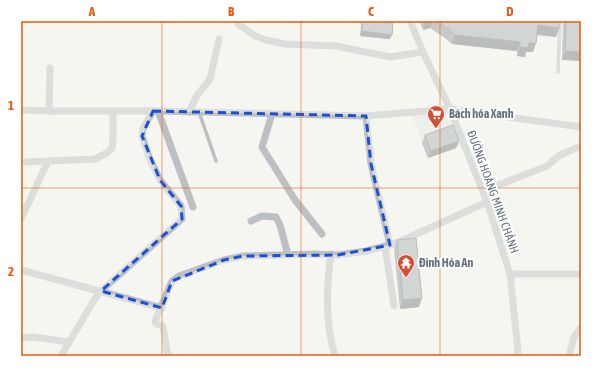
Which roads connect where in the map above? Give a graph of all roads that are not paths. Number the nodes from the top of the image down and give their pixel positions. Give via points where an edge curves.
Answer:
1 (410, 21) edge
2 (560, 21) edge
3 (238, 24) dead end
4 (219, 39) dead end
5 (423, 52) junction
6 (50, 68) dead end
7 (558, 72) dead end
8 (450, 109) junction
9 (21, 110) edge
10 (49, 111) junction
11 (156, 111) junction
12 (113, 112) junction
13 (189, 112) junction
14 (199, 112) junction
15 (272, 114) junction
16 (366, 116) junction
17 (581, 127) edge
18 (581, 146) edge
19 (48, 161) junction
20 (216, 161) dead end
21 (26, 162) dead end
22 (483, 191) junction
23 (487, 202) junction
24 (193, 207) dead end
25 (21, 219) edge
26 (251, 221) dead end
27 (322, 234) dead end
28 (388, 245) junction
29 (331, 254) junction
30 (288, 255) junction
31 (21, 270) edge
32 (510, 274) junction
33 (581, 274) edge
34 (101, 291) junction
35 (394, 306) dead end
36 (162, 308) junction
37 (581, 327) edge
38 (21, 338) edge
39 (69, 342) junction
40 (61, 356) edge
41 (169, 356) edge
42 (335, 356) edge
43 (517, 356) edge
44 (569, 356) edge

1 - 5 street, ĐƯỜNG HOÀNG MINH CHÁNH
2 - 7 lane
3 - 5 street via 255,36 285,44 336,46 390,57
4 - 13 street via 210,79 196,97
5 - 8 street, ĐƯỜNG HOÀNG MINH CHÁNH
6 - 10 street
8 - 16 street
8 - 17 street
8 - 22 street, ĐƯỜNG HOÀNG MINH CHÁNH
9 - 10 street
10 - 12 street
11 - 12 street
11 - 13 street
11 - 24 street
11 - 34 street via 143,128 142,136 160,180 181,206 182,219
12 - 19 street via 112,148 107,153 95,159
13 - 14 street
14 - 15 street
14 - 20 lane
15 - 16 street
15 - 27 street via 262,147 295,200
16 - 28 street via 371,164
18 - 22 street via 560,155 547,166
19 - 21 street
19 - 25 street
22 - 23 street, ĐƯỜNG HOÀNG MINH CHÁNH
23 - 28 street
23 - 32 street, ĐƯỜNG HOÀNG MINH CHÁNH
26 - 30 street via 262,216 276,217
28 - 29 street via 338,255
28 - 35 street
29 - 30 street
29 - 42 street via 326,297
30 - 36 street via 243,256 179,276 172,281
31 - 34 street
32 - 33 street
32 - 43 street, ĐƯỜNG HOÀNG MINH CHÁNH
34 - 36 street
34 - 39 street
36 - 41 street via 155,323 163,326
37 - 44 street via 574,337
38 - 39 street
39 - 40 street

